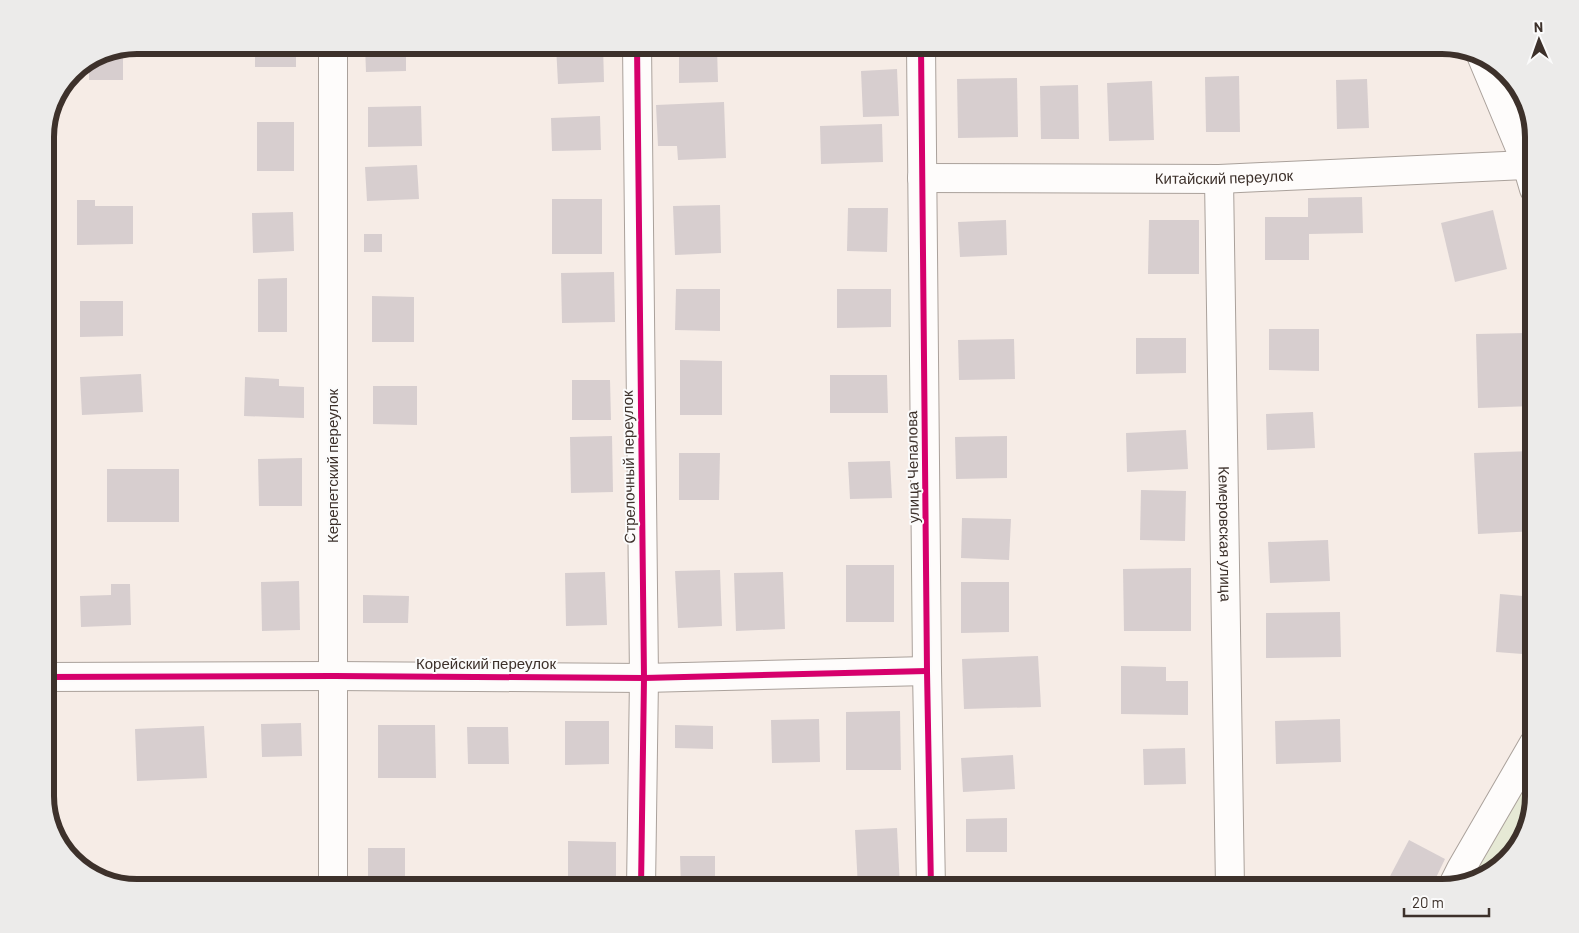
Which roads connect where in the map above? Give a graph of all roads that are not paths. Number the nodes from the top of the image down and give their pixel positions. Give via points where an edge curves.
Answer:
1 (333, 54) edge
2 (637, 54) edge
3 (921, 54) edge
4 (1485, 66) edge
5 (1525, 165) edge
6 (1525, 177) edge
7 (922, 178) junction
8 (1218, 179) junction
9 (927, 671) junction
10 (334, 676) junction
11 (54, 677) edge
12 (644, 678) junction
13 (1525, 759) edge
14 (1456, 878) edge
15 (334, 879) edge
16 (641, 879) edge
17 (931, 879) edge
18 (1230, 879) edge

1 - 10 street, Керепетский переулок
2 - 12 street, Стрелочный переулок
3 - 7 street, улица Чепалова
4 - 5 street
6 - 8 street, Китайский переулок
7 - 8 street, Китайский переулок
7 - 9 street, улица Чепалова
8 - 18 street, Кемеровская улица
9 - 12 street, Корейский переулок
9 - 17 street, улица Чепалова
10 - 11 street, Корейский переулок
10 - 12 street, Корейский переулок
10 - 15 street, Керепетский переулок
12 - 16 street, Стрелочный переулок
13 - 14 street

